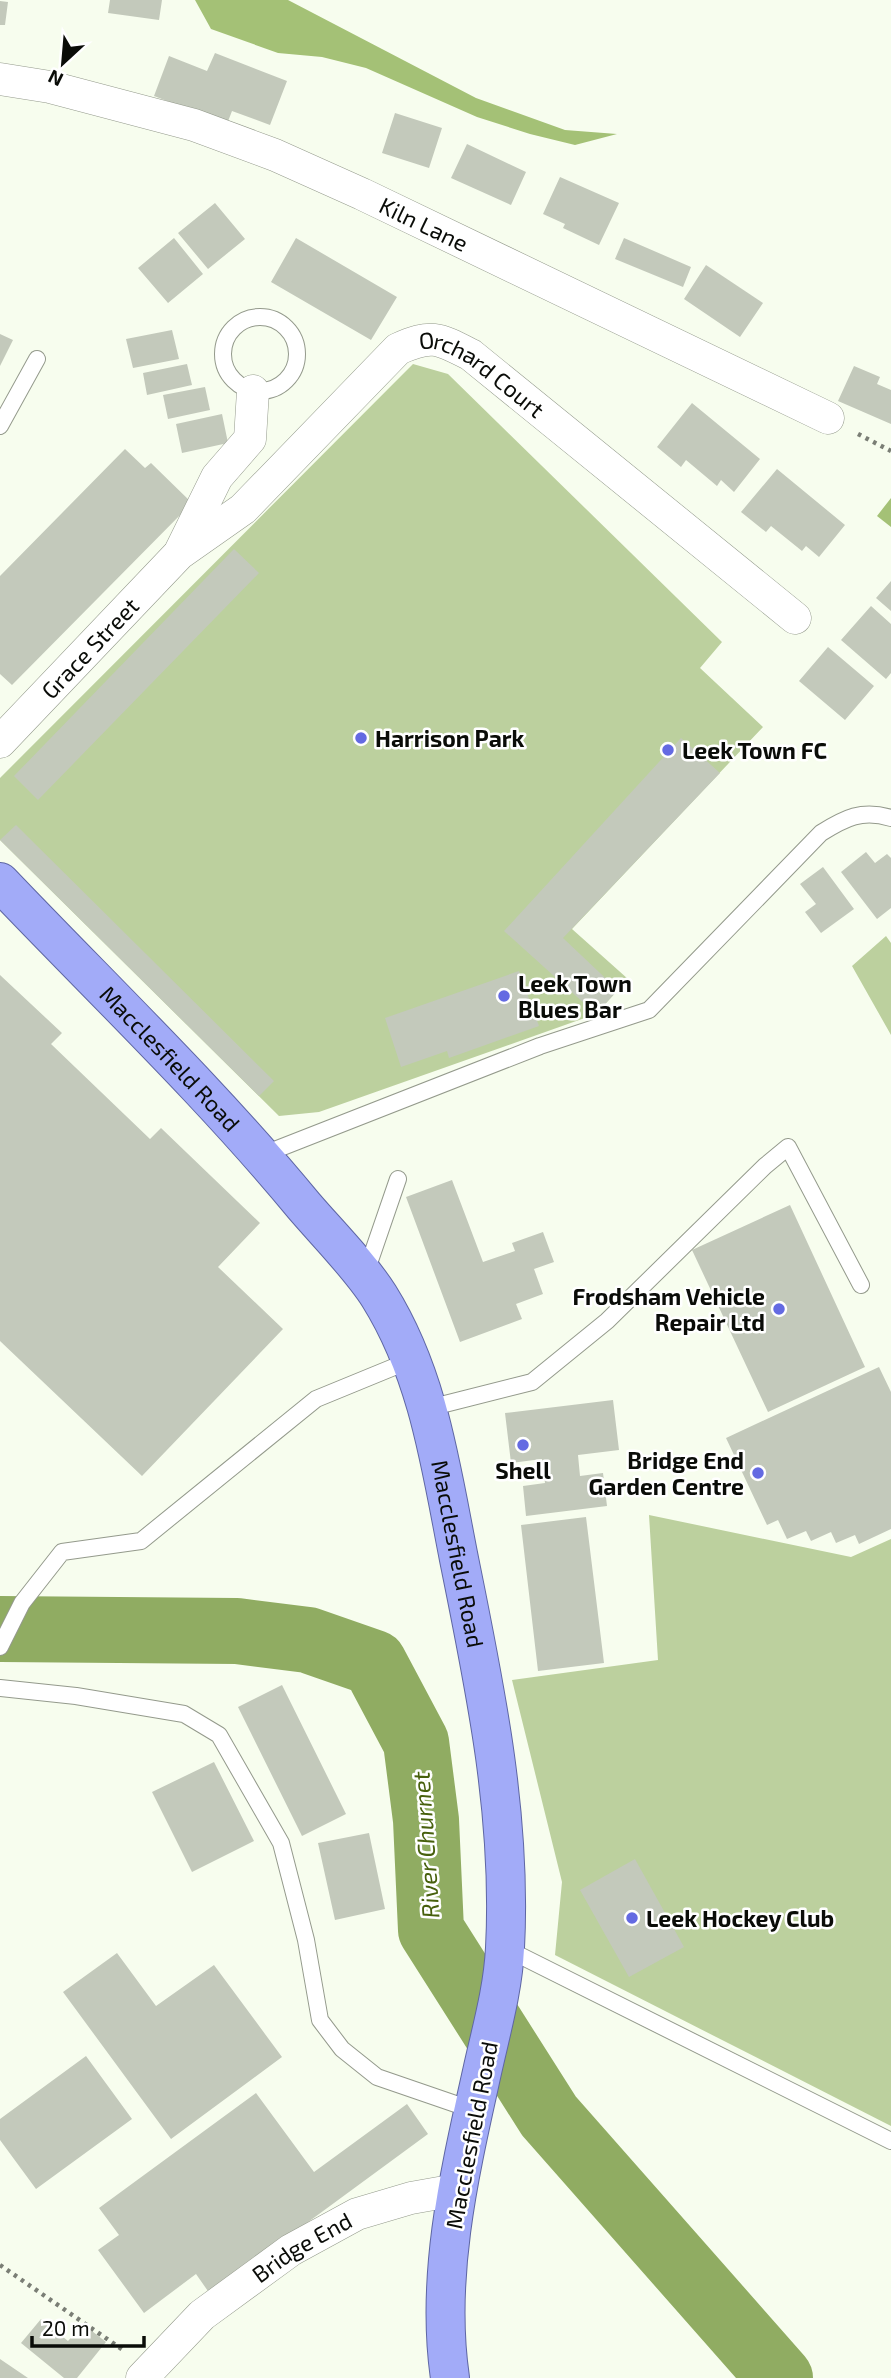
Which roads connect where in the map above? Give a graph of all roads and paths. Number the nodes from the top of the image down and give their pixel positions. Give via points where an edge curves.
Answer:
1 (0, 79) edge
2 (37, 359) dead end
3 (253, 391) junction
4 (828, 418) dead end
5 (0, 426) edge
6 (179, 554) junction
7 (795, 618) dead end
8 (0, 742) edge
9 (891, 818) edge
10 (0, 882) edge
11 (262, 1155) junction
12 (398, 1179) dead end
13 (364, 1277) junction
14 (861, 1285) dead end
15 (412, 1360) junction
16 (429, 1408) junction
17 (0, 1647) edge
18 (0, 1688) edge
19 (504, 1964) junction
20 (476, 2099) junction
21 (891, 2141) edge
22 (456, 2190) junction
23 (0, 2265) edge
24 (146, 2373) edge
25 (450, 2378) edge

1 - 4 street, Kiln Lane via 50,87 194,125 275,155
2 - 5 lane
3 - 3 lane via 235,383 224,366 223,346 231,328 248,318 267,316 291,333 298,362 289,379 273,390
3 - 6 street via 250,439 217,477
6 - 7 street, Orchard Court via 243,509 398,349 422,339 444,341 471,355
6 - 8 street, Grace Street
9 - 11 lane via 877,814 846,817 821,833 649,1010 540,1045
10 - 11 highway, Macclesfield Road
11 - 13 highway, Macclesfield Road
12 - 13 lane
13 - 15 highway, Macclesfield Road via 378,1294
14 - 16 lane via 788,1147 607,1321 532,1382
15 - 16 highway, Macclesfield Road
15 - 17 lane via 316,1399 141,1541 62,1552 22,1603
16 - 19 highway, Macclesfield Road via 498,1772 507,1873
18 - 20 lane via 184,1714 219,1735 281,1843 306,1940 320,2020 342,2049 377,2077
19 - 20 highway, Macclesfield Road
19 - 21 lane
20 - 22 highway, Macclesfield Road
22 - 24 street, Bridge End via 357,2214 291,2250 202,2315
22 - 25 highway, Macclesfield Road via 445,2346
23 - 24 path

